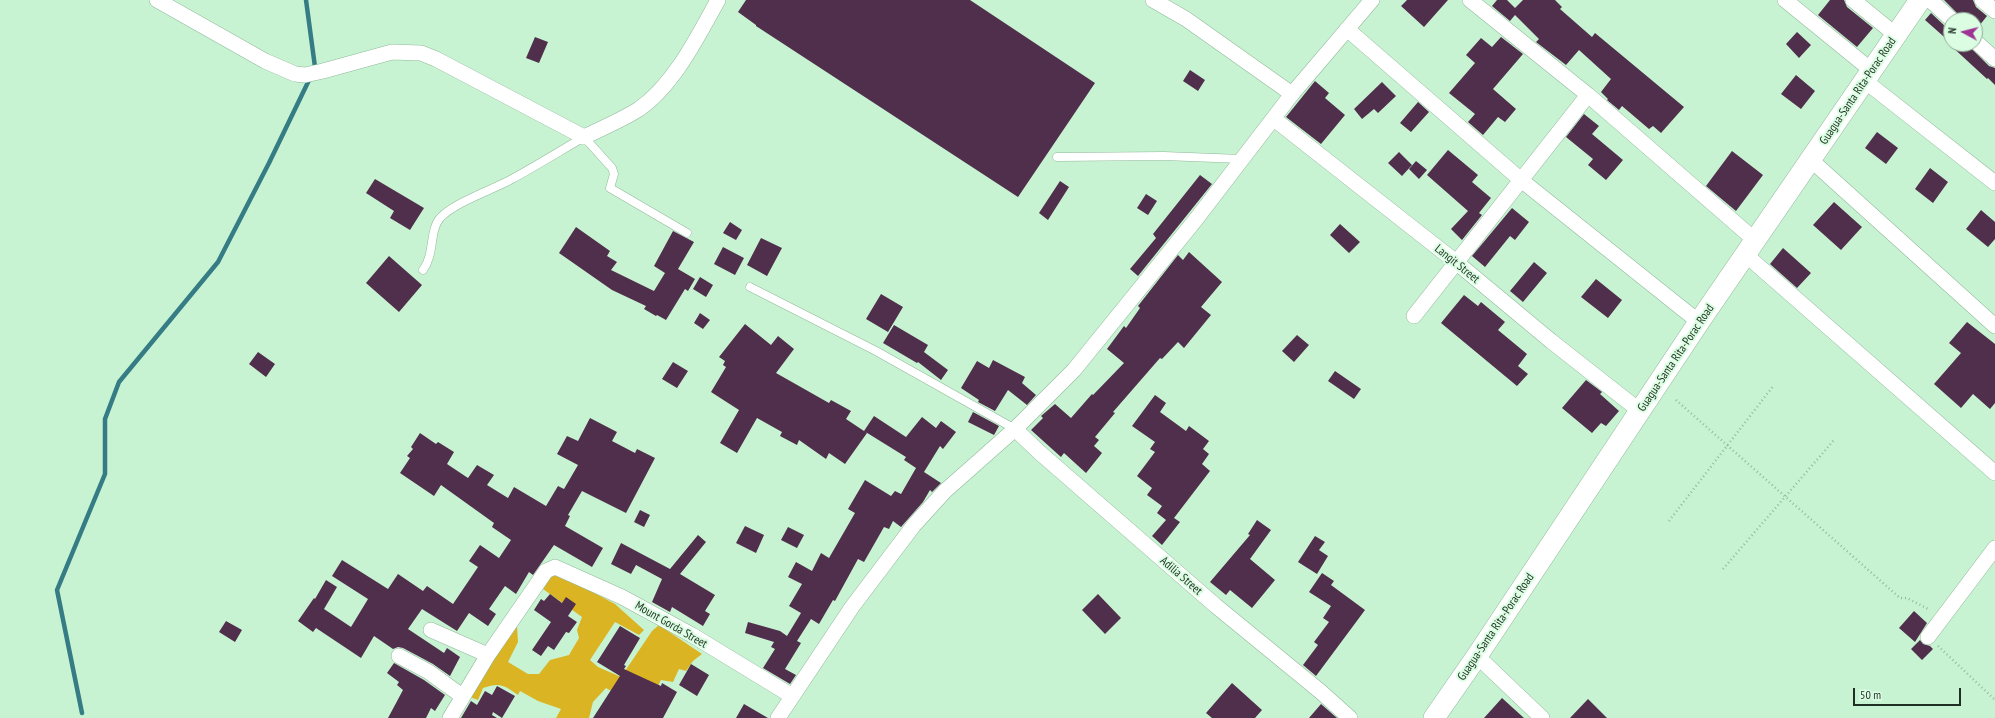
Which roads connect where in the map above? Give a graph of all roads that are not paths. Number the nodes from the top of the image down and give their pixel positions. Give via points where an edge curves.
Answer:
1 (158, 0) edge
2 (718, 0) edge
3 (1154, 0) edge
4 (1372, 0) edge
5 (1470, 0) edge
6 (1785, 0) edge
7 (1852, 0) edge
8 (1920, 0) edge
9 (1930, 0) edge
10 (1982, 0) edge
11 (1995, 11) edge
12 (1943, 12) edge
13 (1347, 29) junction
14 (1896, 35) junction
15 (1983, 48) edge
16 (1995, 59) edge
17 (1868, 76) junction
18 (1292, 94) junction
19 (1588, 95) junction
20 (1274, 119) junction
21 (584, 137) junction
22 (1057, 156) dead end
23 (1241, 159) junction
24 (1811, 160) junction
25 (1521, 180) junction
26 (1995, 183) edge
27 (687, 233) dead end
28 (1751, 248) junction
29 (1456, 262) junction
30 (423, 270) dead end
31 (750, 287) dead end
32 (1414, 316) dead end
33 (1699, 322) junction
34 (1995, 326) edge
35 (1640, 411) junction
36 (1015, 429) junction
37 (1995, 473) edge
38 (1995, 548) edge
39 (431, 630) dead end
40 (1928, 637) road end
41 (488, 655) junction
42 (399, 656) dead end
43 (1477, 656) junction
44 (462, 696) junction
45 (792, 696) junction
46 (450, 718) edge
47 (778, 718) edge
48 (1350, 718) edge
49 (1434, 718) edge
50 (1542, 718) edge

1 - 21 street via 265,61 295,74 305,75 323,71 392,52 421,53
2 - 21 street via 690,49 655,95 638,109
3 - 18 street via 1186,19
4 - 13 street
5 - 19 street
6 - 17 street
7 - 14 street
8 - 14 main road, Guagua-Santa Rita-Porac Road
9 - 12 street
10 - 11 street
13 - 18 street
13 - 25 street
14 - 17 main road, Guagua-Santa Rita-Porac Road
15 - 16 street
17 - 24 main road, Guagua-Santa Rita-Porac Road
17 - 26 street
18 - 20 street
19 - 25 street
19 - 28 street
20 - 23 street
20 - 29 street, Langit Street
21 - 27 lane via 612,168 614,174 610,188
21 - 30 lane via 512,179 444,214 436,226 429,262
22 - 23 lane
23 - 36 street via 1074,370
24 - 28 main road, Guagua-Santa Rita-Porac Road
24 - 34 street
25 - 29 street
25 - 33 street
28 - 33 main road, Guagua-Santa Rita-Porac Road
28 - 37 street
29 - 32 street
29 - 35 street, Langit Street
31 - 36 lane via 876,351
33 - 35 main road, Guagua-Santa Rita-Porac Road
35 - 43 main road, Guagua-Santa Rita-Porac Road
36 - 45 street via 945,491 914,525 852,607
36 - 48 street, Adilia Street via 1186,581
38 - 40 street
39 - 41 street
41 - 44 street
41 - 45 street, Mount Gorda Street via 546,571 560,568 622,597 692,635
42 - 44 street via 429,672
43 - 49 main road, Guagua-Santa Rita-Porac Road
43 - 50 street
44 - 46 street
45 - 47 street

